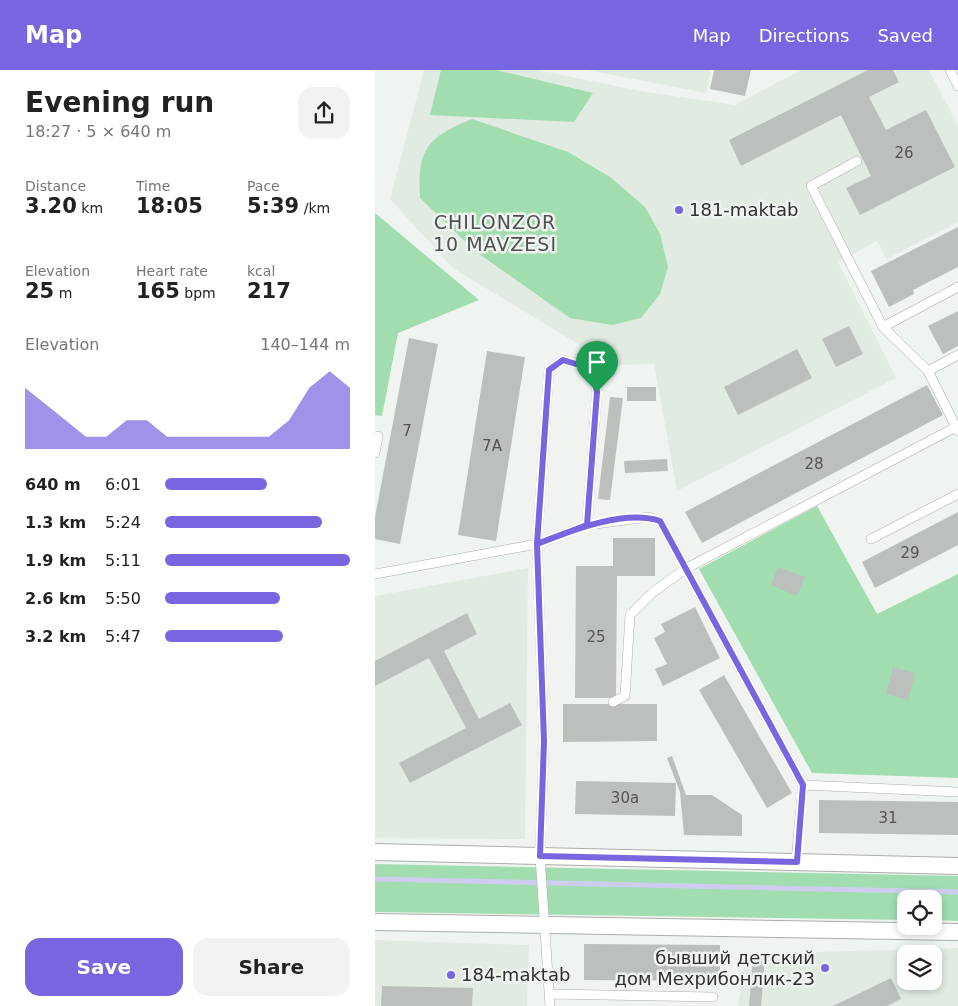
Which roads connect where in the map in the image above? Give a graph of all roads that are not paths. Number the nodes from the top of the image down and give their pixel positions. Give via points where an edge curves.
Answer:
1 (950, 70) edge
2 (958, 86) edge
3 (857, 161) dead end
4 (958, 287) edge
5 (883, 327) junction
6 (958, 355) edge
7 (927, 371) junction
8 (957, 428) edge
9 (378, 436) dead end
10 (375, 454) edge
11 (958, 494) edge
12 (587, 525) junction
13 (871, 539) dead end
14 (537, 544) junction
15 (685, 569) junction
16 (375, 574) edge
17 (613, 702) dead end
18 (803, 785) junction
19 (958, 792) edge
20 (375, 852) edge
21 (540, 856) junction
22 (797, 862) junction
23 (958, 866) edge
24 (375, 922) edge
25 (545, 924) junction
26 (958, 932) edge
27 (550, 994) junction
28 (713, 997) dead end
29 (673, 1001) edge
30 (550, 1006) edge

1 - 2 lane
3 - 5 lane via 811,186
4 - 5 lane
5 - 7 lane
6 - 7 lane
7 - 8 lane
8 - 15 lane
9 - 10 lane
11 - 13 lane
12 - 14 lane
12 - 14 lane via 597,392 594,376 579,365 563,360 549,370
12 - 15 lane via 648,517 660,521
14 - 16 lane
14 - 21 lane via 544,741
15 - 17 lane via 652,593 630,615 625,696
15 - 18 lane
18 - 19 lane
18 - 22 lane
20 - 21 street
21 - 22 street
21 - 25 lane
22 - 23 street
24 - 25 street
25 - 26 street
25 - 27 lane
27 - 29 lane
27 - 30 lane
28 - 29 lane

